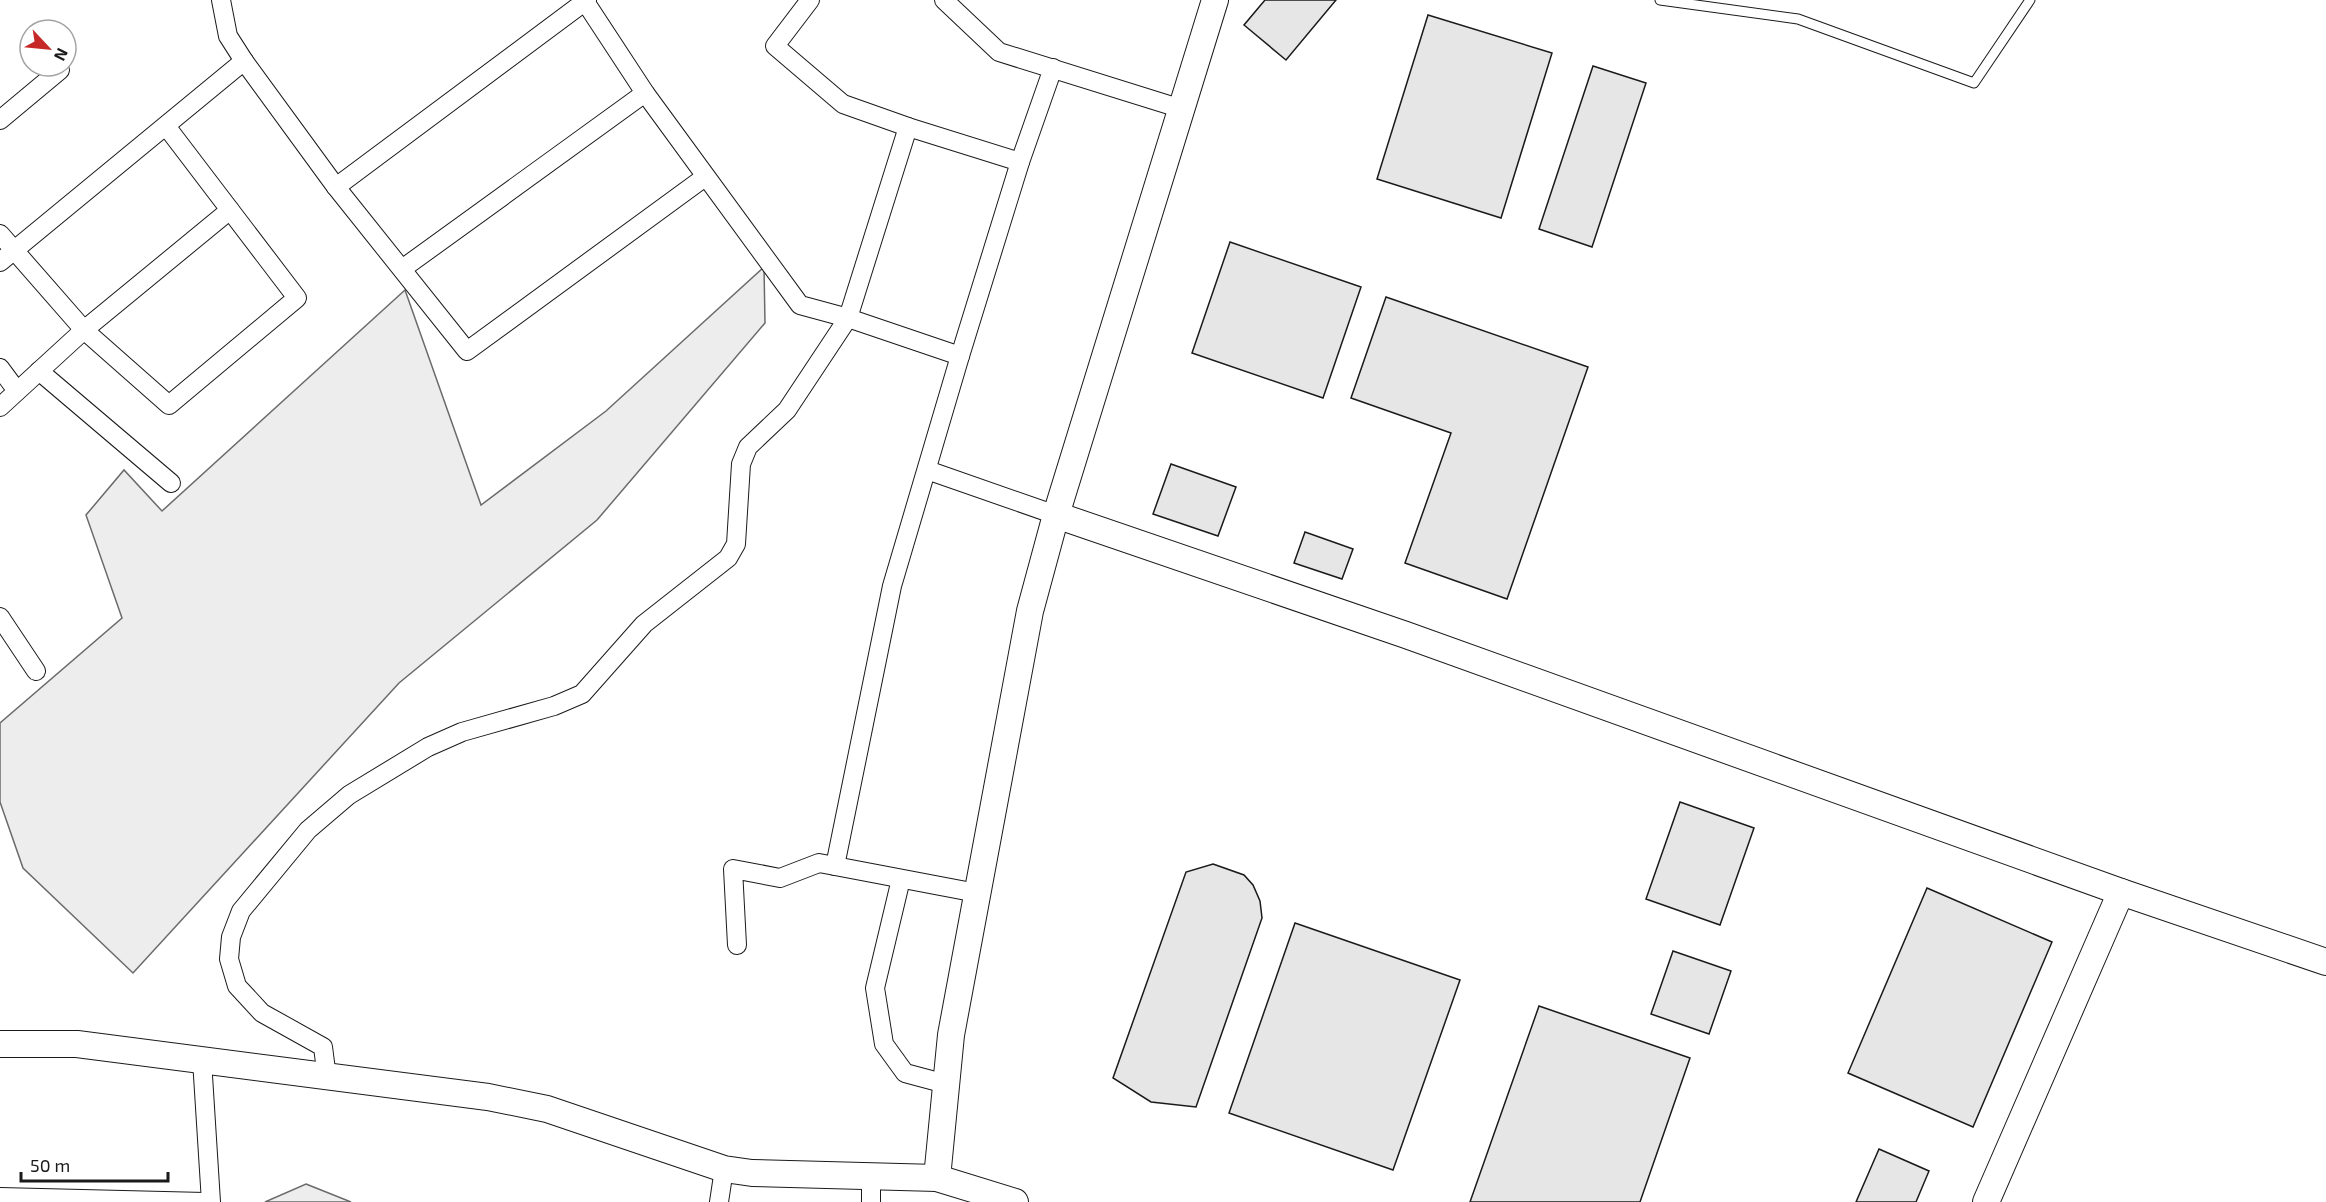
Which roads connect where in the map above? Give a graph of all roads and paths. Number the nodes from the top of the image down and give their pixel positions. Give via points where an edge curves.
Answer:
1 (221, 0) edge
2 (586, 0) edge
3 (810, 0) edge
4 (944, 0) edge
5 (1215, 0) edge
6 (1660, 0) edge
7 (2030, 0) edge
8 (244, 61) junction
9 (1053, 68) junction
10 (50, 78) edge
11 (645, 93) junction
12 (1182, 109) junction
13 (0, 120) edge
14 (166, 126) junction
15 (909, 128) junction
16 (1020, 162) junction
17 (705, 177) junction
18 (336, 187) junction
19 (230, 210) junction
20 (0, 234) edge
21 (16, 250) junction
22 (0, 262) edge
23 (402, 269) junction
24 (848, 318) junction
25 (84, 330) junction
26 (960, 356) junction
27 (0, 368) edge
28 (39, 371) junction
29 (17, 391) junction
30 (0, 407) edge
31 (927, 470) junction
32 (171, 483) dead end
33 (1056, 515) junction
34 (0, 617) edge
35 (36, 671) dead end
36 (835, 866) junction
37 (901, 879) junction
38 (2121, 892) junction
39 (976, 893) junction
40 (737, 945) dead end
41 (2326, 962) edge
42 (0, 1044) edge
43 (202, 1060) junction
44 (327, 1078) junction
45 (946, 1084) junction
46 (724, 1169) junction
47 (871, 1177) junction
48 (937, 1178) junction
49 (0, 1197) edge
50 (101, 1201) edge
51 (205, 1202) edge
52 (211, 1202) edge
53 (719, 1202) edge
54 (871, 1202) edge
55 (1015, 1202) edge
56 (1986, 1202) edge

1 - 8 street via 228,36
2 - 11 street
2 - 18 street
3 - 15 street via 775,46 843,104
4 - 9 street via 999,52
5 - 12 street
6 - 7 lane via 1798,19 1974,83
8 - 14 street
8 - 18 street
9 - 12 street
9 - 16 street
10 - 13 street
11 - 17 street
11 - 23 street
12 - 33 street
14 - 19 street
14 - 21 street
15 - 16 street
15 - 24 street
16 - 26 street
17 - 23 street via 467,351
17 - 24 street via 800,305
18 - 23 street
19 - 25 street
19 - 25 street via 297,298 169,405
20 - 21 street
21 - 22 street
21 - 25 street
24 - 26 street
24 - 44 street via 787,410 748,447 741,464 736,544 728,558 644,624 582,694 462,732 428,747 349,795 308,830 241,911 231,937 229,959 237,986 262,1013 323,1047
25 - 28 street
26 - 31 street
27 - 29 street
28 - 29 street
28 - 32 street
29 - 30 street
31 - 33 street
31 - 36 street via 892,586
33 - 38 street via 1406,635
33 - 39 street via 1030,611
34 - 35 street
36 - 37 street
36 - 40 street via 819,863 780,878 734,868
37 - 39 street
37 - 45 street via 875,988 884,1044 905,1073
38 - 41 street
38 - 56 street
39 - 45 street
42 - 43 street via 77,1044
43 - 44 street
43 - 52 street
44 - 46 street via 488,1097 547,1109
45 - 48 street
46 - 47 street
46 - 53 street
47 - 48 street
47 - 54 street
48 - 55 street
49 - 50 street
50 - 51 street

